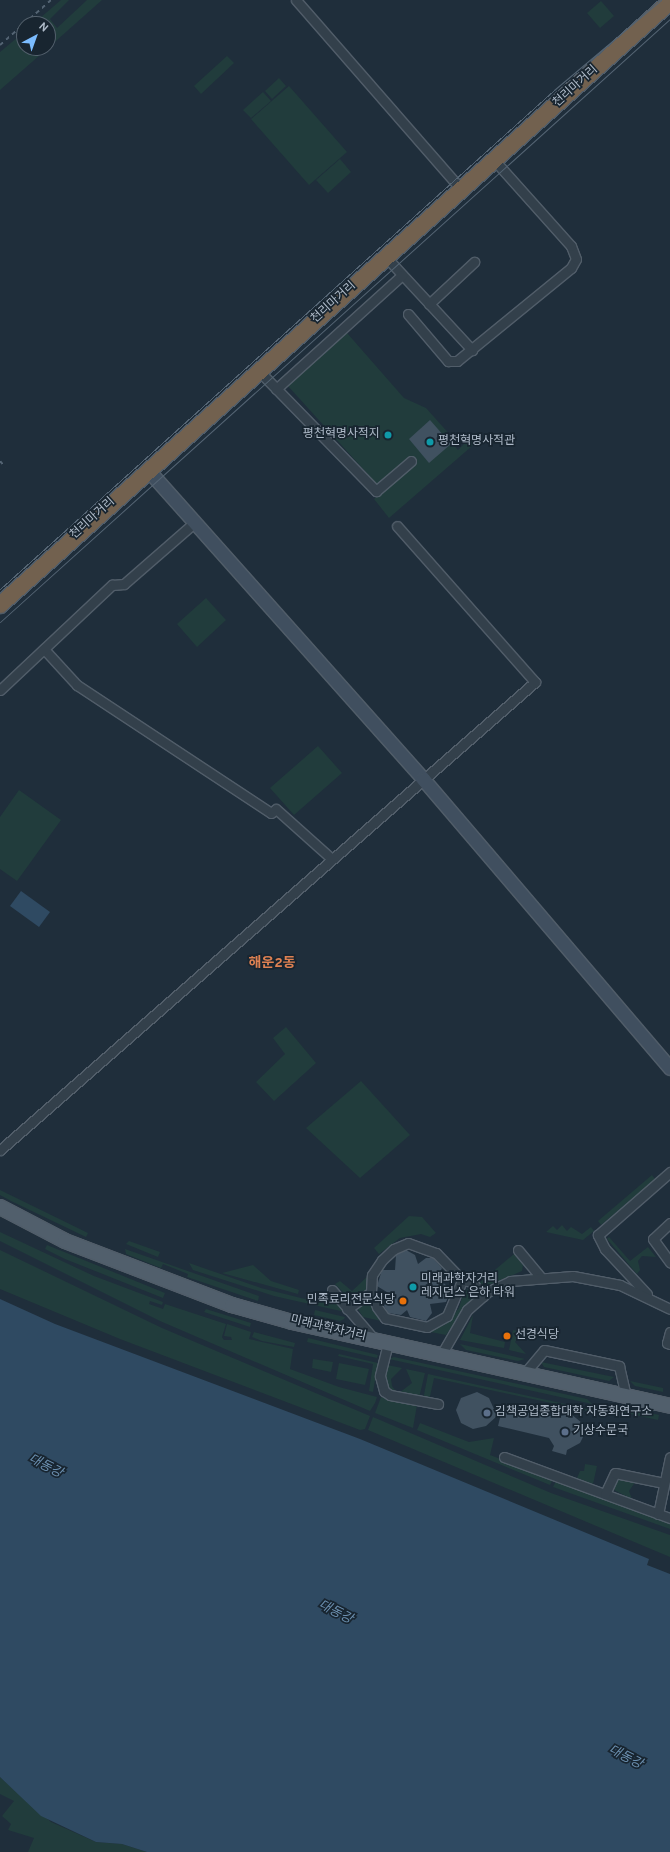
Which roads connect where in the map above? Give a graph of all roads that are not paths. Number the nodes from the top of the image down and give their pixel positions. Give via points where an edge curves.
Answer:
1 (296, 0) edge
2 (670, 2) edge
3 (494, 160) junction
4 (461, 189) junction
5 (386, 257) junction
6 (474, 262) dead end
7 (402, 275) junction
8 (429, 304) junction
9 (408, 314) dead end
10 (472, 350) junction
11 (259, 371) junction
12 (276, 389) junction
13 (411, 461) dead end
14 (148, 470) junction
15 (195, 522) junction
16 (397, 526) dead end
17 (0, 604) edge
18 (44, 649) junction
19 (0, 690) edge
20 (423, 779) junction
21 (332, 859) junction
22 (670, 1068) edge
23 (0, 1150) edge
24 (670, 1172) edge
25 (0, 1207) edge
26 (670, 1223) edge
27 (518, 1250) dead end
28 (670, 1262) edge
29 (540, 1276) junction
30 (462, 1280) junction
31 (332, 1290) dead end
32 (371, 1292) junction
33 (483, 1296) junction
34 (651, 1298) junction
35 (670, 1309) edge
36 (347, 1310) junction
37 (670, 1332) edge
38 (382, 1342) junction
39 (670, 1344) edge
40 (441, 1355) junction
41 (524, 1374) junction
42 (626, 1396) junction
43 (438, 1404) dead end
44 (670, 1406) edge
45 (504, 1457) dead end
46 (670, 1457) edge
47 (664, 1483) junction
48 (605, 1494) junction
49 (658, 1514) junction
50 (670, 1518) edge

1 - 4 street
2 - 3 highway, 천리마거리
3 - 4 highway, 천리마거리
3 - 10 street via 570,246 576,259 571,268
4 - 5 highway, 천리마거리
5 - 7 street
5 - 11 highway, 천리마거리
6 - 8 street
7 - 8 street
7 - 12 street
8 - 10 street
9 - 10 street via 448,361 457,361
11 - 12 street
11 - 14 highway, 천리마거리
12 - 13 street via 376,491
14 - 15 street
14 - 17 highway, 천리마거리
15 - 18 street via 124,584 112,585
15 - 20 street
16 - 20 street via 535,682
18 - 19 street
18 - 21 street via 77,685 271,813 276,809
20 - 21 street
20 - 22 street
21 - 23 street
24 - 34 street via 598,1235 605,1249
25 - 38 main road, 미래과학자거리 via 65,1241 232,1305
26 - 28 street via 653,1239
27 - 29 street
29 - 33 street via 510,1281
29 - 34 street via 573,1276 620,1285
30 - 32 street via 436,1253 408,1243 394,1249 382,1260 372,1275
30 - 32 street via 447,1316 427,1327 385,1318 377,1308
30 - 33 street via 472,1282
31 - 36 street
32 - 36 street
33 - 40 street via 458,1321
34 - 35 street
36 - 38 street via 364,1331
37 - 39 street via 667,1343
38 - 40 main road, 미래과학자거리
38 - 43 street via 380,1376 384,1390 390,1395
40 - 41 main road, 미래과학자거리
41 - 42 main road, 미래과학자거리
41 - 42 street via 544,1350 619,1366
42 - 44 main road, 미래과학자거리
45 - 48 street
46 - 47 street
47 - 48 street via 615,1473
47 - 49 street
48 - 49 street
49 - 50 street

